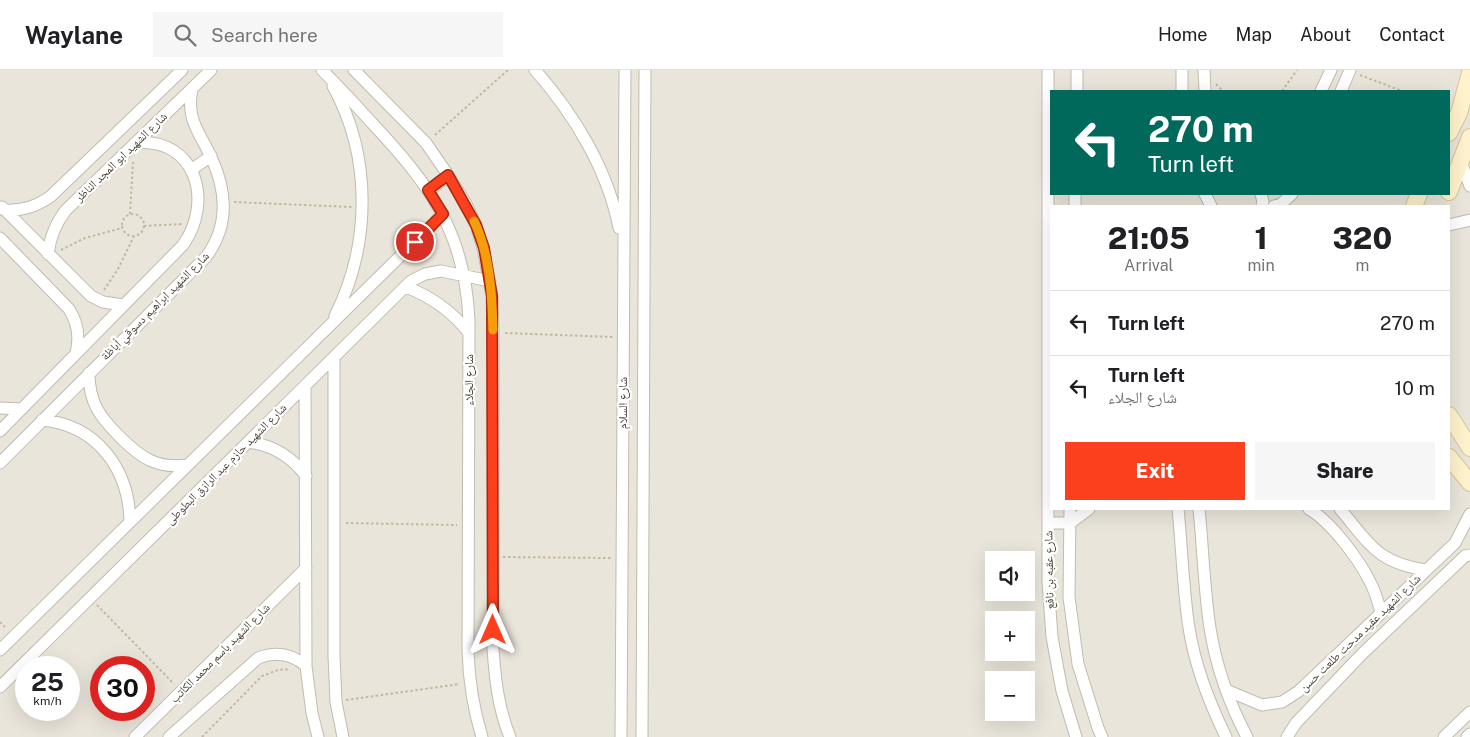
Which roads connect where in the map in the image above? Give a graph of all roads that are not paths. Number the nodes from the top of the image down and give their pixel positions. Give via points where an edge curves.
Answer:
1 (182, 70) edge
2 (211, 70) edge
3 (354, 70) edge
4 (535, 70) edge
5 (625, 70) edge
6 (645, 70) edge
7 (1048, 70) edge
8 (1077, 70) edge
9 (1182, 70) edge
10 (1204, 70) edge
11 (1331, 70) edge
12 (1350, 70) edge
13 (324, 72) edge
14 (1470, 72) edge
15 (192, 89) junction
16 (1077, 90) edge
17 (1182, 90) edge
18 (1205, 90) edge
19 (1321, 90) edge
20 (1341, 90) edge
21 (1450, 131) edge
22 (1470, 137) edge
23 (135, 143) junction
24 (211, 156) junction
25 (1462, 162) junction
26 (191, 170) junction
27 (448, 175) junction
28 (1470, 186) edge
29 (1450, 189) edge
30 (428, 190) junction
31 (1291, 195) edge
32 (1277, 205) edge
33 (2, 208) edge
34 (443, 214) junction
35 (1470, 220) edge
36 (1450, 224) edge
37 (0, 238) edge
38 (624, 252) junction
39 (645, 252) junction
40 (49, 255) junction
41 (465, 276) junction
42 (490, 281) junction
43 (406, 286) junction
44 (124, 305) junction
45 (331, 324) junction
46 (469, 334) junction
47 (76, 353) junction
48 (334, 357) junction
49 (89, 373) junction
50 (305, 386) junction
51 (0, 408) edge
52 (22, 409) junction
53 (1450, 417) edge
54 (42, 420) junction
55 (0, 431) edge
56 (248, 442) junction
57 (1470, 448) edge
58 (1049, 458) edge
59 (1450, 458) edge
60 (0, 463) edge
61 (188, 465) junction
62 (306, 476) junction
63 (1470, 483) edge
64 (1070, 510) edge
65 (1088, 510) edge
66 (1178, 510) edge
67 (1199, 510) edge
68 (1310, 510) edge
69 (1341, 510) edge
70 (1470, 514) edge
71 (130, 522) junction
72 (1048, 523) junction
73 (1070, 523) junction
74 (1470, 555) edge
75 (306, 568) junction
76 (1425, 570) junction
77 (1402, 593) junction
78 (1413, 605) junction
79 (1381, 613) junction
80 (0, 650) edge
81 (306, 669) junction
82 (0, 687) edge
83 (1226, 690) junction
84 (1470, 712) edge
85 (1470, 734) edge
86 (134, 737) edge
87 (169, 737) edge
88 (318, 737) edge
89 (343, 737) edge
90 (482, 737) edge
91 (510, 737) edge
92 (621, 737) edge
93 (642, 737) edge
94 (1076, 737) edge
95 (1102, 737) edge
96 (1226, 737) edge
97 (1247, 737) edge
98 (1287, 737) edge
99 (1444, 737) edge
100 (1467, 737) edge

1 - 33 street, شارع الشهيد ابو المجد الناظر via 51,196 24,209
2 - 15 street, شارع الشهيد ابو المجد الناظر
3 - 27 street, شارع الجلاء via 426,143
4 - 38 street via 570,114 588,146 617,215
5 - 38 street, شارع السلام
6 - 39 street, شارع السلام
7 - 58 street, شارع عقبه بن نافع
8 - 16 street
9 - 17 street
10 - 18 street
11 - 19 street
12 - 20 street
13 - 30 street, شارع الجلاء via 406,158
13 - 45 street via 337,94 354,138 363,207 354,267
14 - 21 street
15 - 23 street, شارع الشهيد ابو المجد الناظر
15 - 24 street, شارع الشهيد ابراهيم دسوقي أباظة via 191,118
22 - 25 street
23 - 26 street, شارع الشهيد ابراهيم دسوقي أباظة via 167,148 182,158
23 - 40 street, شارع الشهيد ابو المجد الناظر via 66,210 51,235
24 - 26 street
24 - 49 street, شارع الشهيد ابراهيم دسوقي أباظة via 220,178 224,201 218,234 206,256
25 - 28 street
25 - 29 street
26 - 44 street, شارع الشهيد ابراهيم دسوقي أباظة via 199,204 190,236
27 - 30 street
27 - 42 street, شارع الجلاء via 476,225
30 - 34 street, شارع الجلاء
31 - 32 street
33 - 40 street
34 - 41 street, شارع الجلاء
34 - 45 street, شارع الشهيد حازم عبد الرازق البطوطى
35 - 36 street
37 - 47 street via 69,309 78,330
38 - 39 street
38 - 92 street, شارع السلام
39 - 93 street, شارع السلام
40 - 44 street via 97,299
41 - 42 street, شارع الشهيد حازم عبد الرازق البطوطى
41 - 43 street, شارع الشهيد حازم عبد الرازق البطوطى via 433,271
41 - 46 street, شارع الجلاء
42 - 91 street, شارع الجلاء via 493,333 493,648 496,687
43 - 46 street via 441,305
43 - 48 street, شارع الشهيد حازم عبد الرازق البطوطى
44 - 47 street, شارع الشهيد ابراهيم دسوقي أباظة
45 - 61 street, شارع الشهيد حازم عبد الرازق البطوطى
46 - 90 street, شارع الجلاء via 468,651 474,711
47 - 52 street, شارع الشهيد ابراهيم دسوقي أباظة
48 - 50 street, شارع الشهيد حازم عبد الرازق البطوطى
48 - 89 street via 334,656 336,702
49 - 54 street, شارع الشهيد ابراهيم دسوقي أباظة
49 - 61 street via 90,392 97,410 136,452 161,464
50 - 56 street, شارع الشهيد حازم عبد الرازق البطوطى
50 - 62 street
51 - 52 street
52 - 55 street, شارع الشهيد ابراهيم دسوقي أباظة
53 - 57 street
54 - 60 street, شارع الشهيد ابراهيم دسوقي أباظة
54 - 71 street via 82,432 112,460 126,489
56 - 62 street via 276,450 293,461
56 - 82 street, شارع الشهيد حازم عبد الرازق البطوطى
58 - 72 street, شارع عقبه بن نافع
59 - 63 street
61 - 71 street, شارع الشهيد حازم عبد الرازق البطوطى
62 - 75 street
64 - 73 street, شارع عقبه بن نافع
65 - 73 street
66 - 96 street via 1189,628 1197,667
67 - 83 street via 1210,627
68 - 79 street via 1330,526 1359,563
69 - 76 street via 1376,552 1408,568
70 - 76 street, شارع الشهيد عقيد مدحت طلعت حسن via 1455,543
71 - 80 street, شارع الشهيد حازم عبد الرازق البطوطى
72 - 73 street
72 - 94 street, شارع عقبه بن نافع via 1052,638 1062,691
73 - 95 street, شارع عقبه بن نافع via 1069,597 1078,664
74 - 78 street, شارع الشهيد عقيد مدحت طلعت حسن via 1465,556
75 - 81 street
75 - 86 street, شارع الشهيد باسم محمد الكاتب
76 - 77 street, شارع الشهيد عقيد مدحت طلعت حسن
77 - 78 street
77 - 79 street, شارع الشهيد عقيد مدحت طلعت حسن
78 - 98 street, شارع الشهيد عقيد مدحت طلعت حسن via 1349,667 1296,723
79 - 83 street, شارع الشهيد عقيد مدحت طلعت حسن via 1299,691 1282,702 1262,705
81 - 87 street, شارع الشهيد باسم محمد الكاتب via 294,658 280,654 258,658
81 - 88 street
83 - 97 street
84 - 99 street
85 - 100 street

